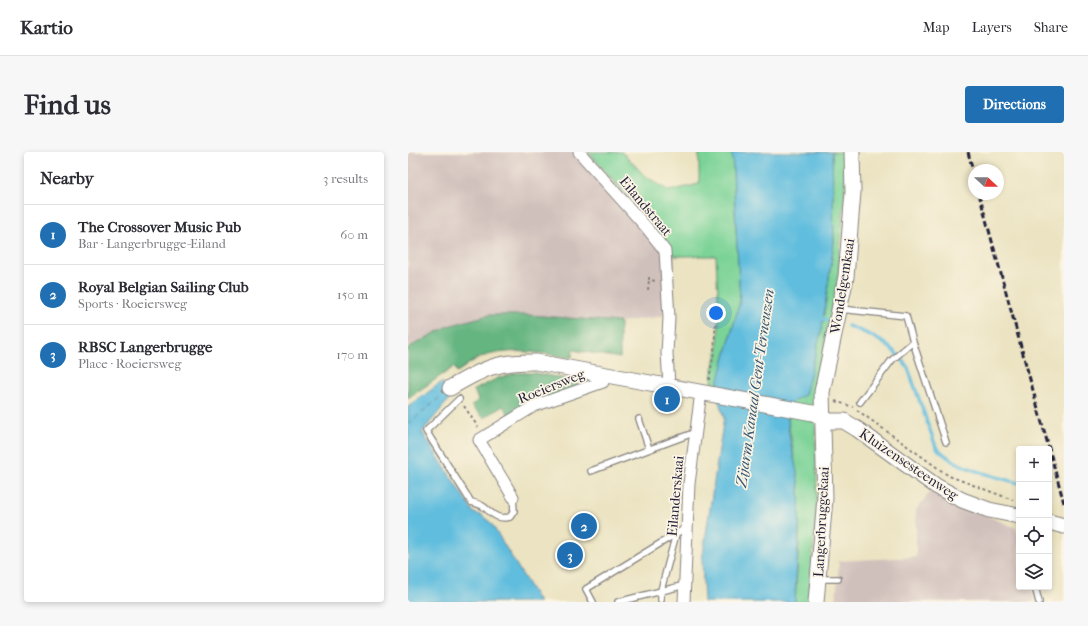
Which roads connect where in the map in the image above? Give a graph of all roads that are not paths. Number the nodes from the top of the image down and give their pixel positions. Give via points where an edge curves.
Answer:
1 (578, 152) edge
2 (852, 152) edge
3 (840, 309) junction
4 (913, 342) junction
5 (604, 375) junction
6 (669, 386) junction
7 (709, 393) junction
8 (454, 394) joint
9 (860, 402) dead end
10 (639, 418) dead end
11 (822, 418) junction
12 (696, 432) junction
13 (946, 442) dead end
14 (649, 449) junction
15 (591, 471) dead end
16 (513, 497) joint
17 (1016, 515) edge
18 (1052, 523) edge
19 (1064, 526) edge
20 (687, 527) junction
21 (676, 534) junction
22 (818, 579) junction
23 (838, 579) dead end
24 (685, 585) junction
25 (661, 590) junction
26 (1036, 590) edge
27 (661, 600) dead end
28 (593, 602) edge
29 (618, 602) edge
30 (684, 602) edge
31 (816, 602) edge
32 (1039, 602) edge

1 - 6 street, Eilandstraat via 665,251 669,318
2 - 3 main road, Wondelgemkaai via 850,238
3 - 4 lane via 906,316
3 - 11 main road, Wondelgemkaai via 822,399
4 - 9 lane via 892,360
4 - 13 lane
5 - 6 main road, Kluizensesteenweg
5 - 8 main road, Kluizensesteenweg via 536,362 516,362 494,365 473,374
5 - 16 street, Roeiersweg via 603,382 534,406 479,440
6 - 7 main road, Kluizensesteenweg
7 - 11 main road, Kluizensesteenweg via 813,413
7 - 12 street, Eilanderskaai
8 - 16 lane via 426,431 471,502 504,518 510,517 514,511
10 - 14 lane
11 - 17 main road, Kluizensesteenweg via 844,421 936,486 962,500 989,510
11 - 22 main road, Langerbruggekaai via 825,498
12 - 14 lane
12 - 20 street, Eilanderskaai via 689,484
14 - 15 lane
18 - 19 main road
20 - 21 lane
20 - 24 street, Eilanderskaai
21 - 25 lane
21 - 28 lane via 586,589
22 - 23 lane
22 - 31 main road, Langerbruggekaai
24 - 25 lane
24 - 30 street, Eilanderskaai
25 - 27 lane
25 - 29 lane
26 - 32 lane

